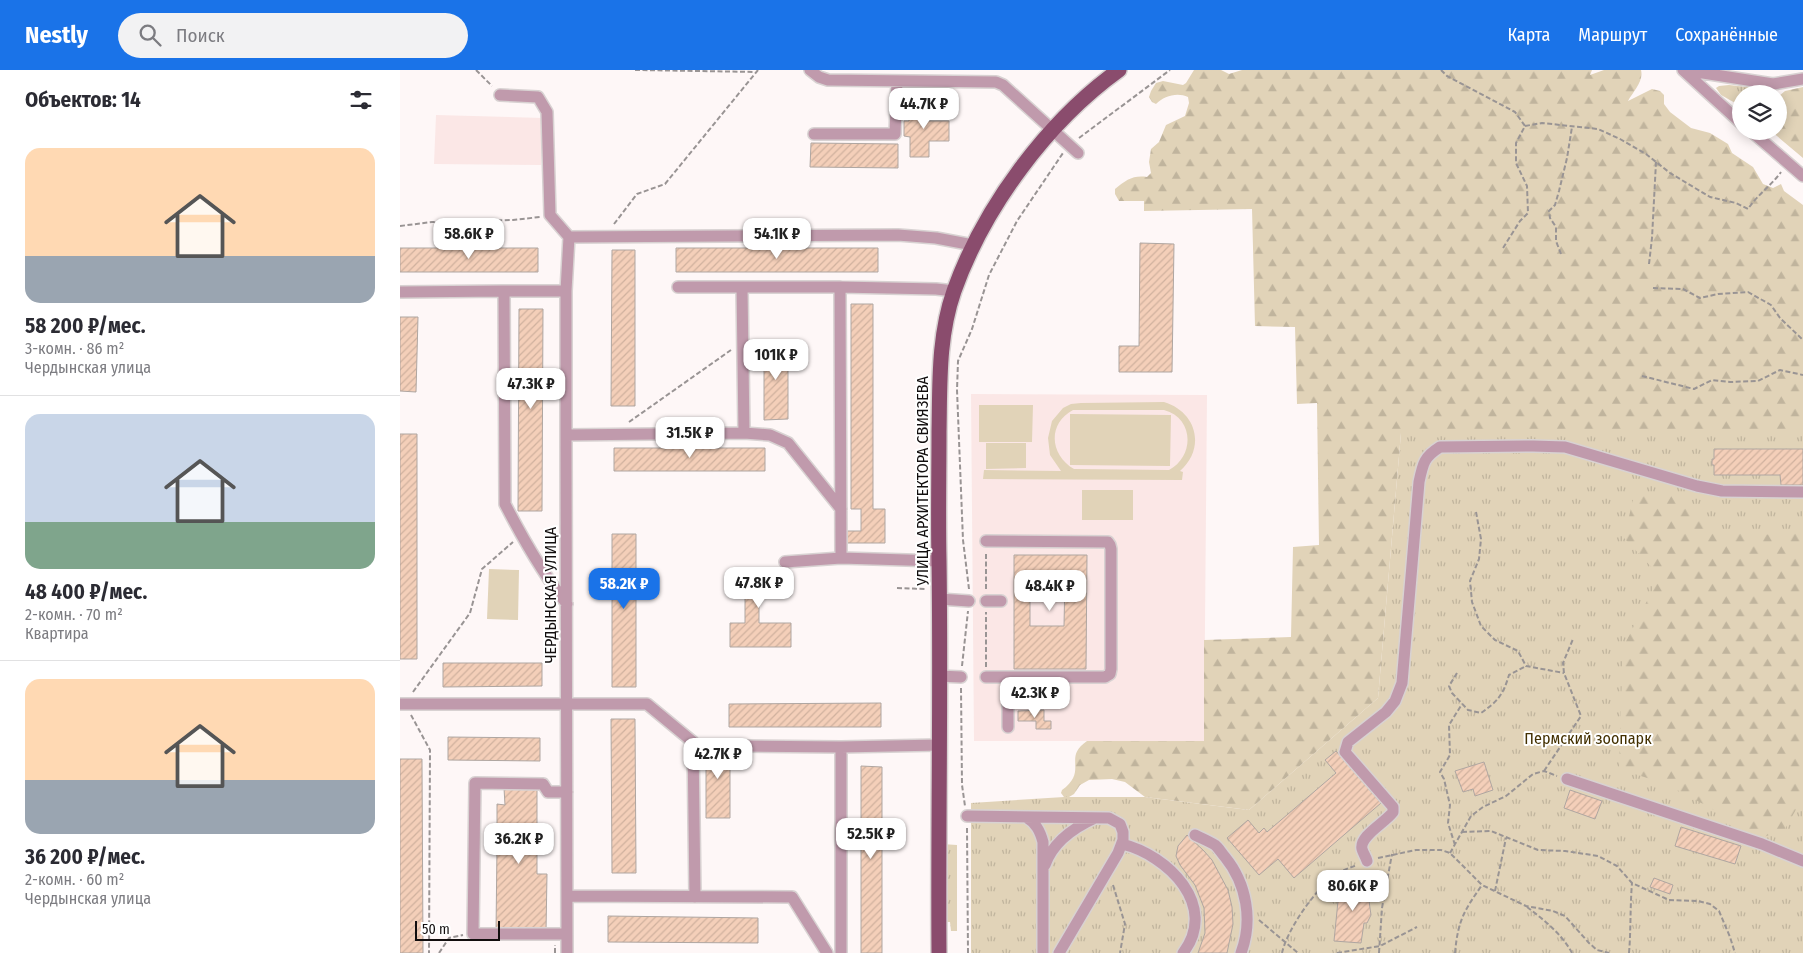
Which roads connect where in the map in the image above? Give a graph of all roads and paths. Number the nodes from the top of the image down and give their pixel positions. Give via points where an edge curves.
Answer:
1 (476, 70) edge
2 (635, 70) edge
3 (810, 70) edge
4 (1119, 70) edge
5 (1170, 70) edge
6 (1442, 70) edge
7 (1684, 70) edge
8 (757, 71) edge
9 (1803, 78) edge
10 (896, 80) junction
11 (500, 95) joint
12 (1732, 115) edge
13 (1525, 126) junction
14 (1572, 127) junction
15 (1052, 129) junction
16 (814, 134) dead end
17 (1761, 140) edge
18 (1070, 145) junction
19 (1078, 153) dead end
20 (1656, 162) junction
21 (1787, 162) junction
22 (1803, 176) edge
23 (550, 215) junction
24 (400, 226) edge
25 (606, 236) junction
26 (569, 237) junction
27 (974, 245) junction
28 (1503, 248) dead end
29 (1561, 254) dead end
30 (1649, 264) dead end
31 (678, 287) dead end
32 (742, 287) junction
33 (840, 287) junction
34 (1653, 288) dead end
35 (504, 291) junction
36 (566, 291) junction
37 (400, 292) edge
38 (954, 292) junction
39 (1803, 340) edge
40 (742, 342) junction
41 (1803, 375) edge
42 (1642, 376) dead end
43 (744, 433) junction
44 (566, 435) junction
45 (610, 435) junction
46 (1803, 492) edge
47 (841, 509) junction
48 (1476, 512) dead end
49 (521, 535) junction
50 (986, 541) dead end
51 (841, 558) junction
52 (939, 561) junction
53 (785, 562) dead end
54 (897, 588) dead end
55 (934, 594) junction
56 (969, 600) junction
57 (986, 600) dead end
58 (1002, 600) dead end
59 (567, 604) junction
60 (1573, 638) dead end
61 (1526, 666) junction
62 (1458, 673) dead end
63 (1564, 673) junction
64 (939, 676) junction
65 (986, 677) dead end
66 (1008, 677) junction
67 (961, 678) junction
68 (402, 704) edge
69 (566, 704) junction
70 (1462, 704) junction
71 (1008, 727) dead end
72 (939, 745) junction
73 (742, 746) dead end
74 (841, 747) junction
75 (1544, 771) junction
76 (1567, 779) joint
77 (567, 792) junction
78 (967, 816) junction
79 (1026, 817) junction
80 (1097, 817) junction
81 (1462, 832) junction
82 (1194, 835) dead end
83 (1506, 837) junction
84 (1122, 844) junction
85 (1455, 845) junction
86 (1450, 853) junction
87 (1392, 854) junction
88 (1367, 861) junction
89 (1803, 861) edge
90 (1043, 872) junction
91 (1108, 872) junction
92 (1632, 883) junction
93 (1482, 885) junction
94 (1495, 891) junction
95 (568, 896) junction
96 (695, 897) junction
97 (1526, 906) junction
98 (1246, 917) junction
99 (1417, 927) dead end
100 (473, 934) junction
101 (568, 934) junction
102 (1285, 941) junction
103 (1380, 946) junction
104 (429, 953) edge
105 (439, 953) edge
106 (568, 953) edge
107 (827, 953) edge
108 (841, 953) edge
109 (939, 953) edge
110 (968, 953) edge
111 (1043, 953) edge
112 (1059, 953) edge
113 (1120, 953) edge
114 (1183, 953) edge
115 (1241, 953) edge
116 (1282, 953) edge
117 (1298, 953) edge
118 (1337, 953) edge
119 (1379, 953) edge
120 (1456, 953) edge
121 (1572, 953) edge
122 (1609, 953) edge
123 (1629, 953) edge
124 (1735, 953) edge

1 - 11 path
2 - 8 path
3 - 10 street via 828,80
4 - 15 main road, УЛИЦА АРХИТЕКТОРА СВИЯЗЕВА
5 - 18 path
6 - 13 path via 1447,76 1515,112
7 - 9 street via 1773,84
7 - 12 street
8 - 25 path via 665,184 637,194
10 - 15 street via 996,82
10 - 16 street via 895,134
11 - 23 street via 538,97 547,112
13 - 14 path
13 - 28 path via 1516,143 1516,163 1527,186 1528,213
14 - 20 path via 1598,129
14 - 29 path via 1559,190 1549,211
15 - 18 street
15 - 27 main road, УЛИЦА АРХИТЕКТОРА СВИЯЗЕВА via 1028,158
17 - 21 street
18 - 19 street
18 - 56 path via 1013,229 989,275 958,361 963,540
20 - 21 path via 1710,197 1748,209
20 - 30 path
21 - 22 street
23 - 24 path
23 - 26 street
25 - 26 street
25 - 27 street via 906,235
26 - 36 street, ЧЕРДЫНСКАЯ УЛИЦА
27 - 38 main road, УЛИЦА АРХИТЕКТОРА СВИЯЗЕВА
31 - 32 street
32 - 33 street
32 - 40 street
33 - 38 street
33 - 47 street
34 - 39 path via 1683,289 1700,298 1748,292 1772,305 1780,318
35 - 36 street
35 - 37 street
35 - 49 street via 505,504
36 - 44 street, ЧЕРДЫНСКАЯ УЛИЦА
38 - 52 main road, УЛИЦА АРХИТЕКТОРА СВИЯЗЕВА via 944,328 940,361
40 - 43 street
40 - 45 path
41 - 42 path via 1780,370 1758,381 1712,380 1694,389
43 - 45 street
43 - 47 street via 770,434 788,443
44 - 45 street
44 - 59 street, ЧЕРДЫНСКАЯ УЛИЦА
46 - 88 street via 1722,491 1565,447 1440,447 1430,454 1423,463 1419,482 1402,683 1395,702 1348,742 1345,752 1392,807 1389,817 1364,839 1362,848
47 - 51 street
48 - 61 path via 1481,539 1479,559 1470,581 1472,602 1481,626 1495,640 1518,651
49 - 59 street
49 - 68 path via 482,569 470,613
50 - 66 street via 1103,541 1110,545 1110,674 1105,677
51 - 52 street
51 - 53 street
52 - 55 main road, УЛИЦА АРХИТЕКТОРА СВИЯЗЕВА
54 - 55 path
55 - 56 street
55 - 64 main road, УЛИЦА АРХИТЕКТОРА СВИЯЗЕВА
56 - 67 path
57 - 58 street
59 - 69 street, ЧЕРДЫНСКАЯ УЛИЦА
60 - 63 path via 1563,663
61 - 63 path
61 - 70 path via 1509,675 1504,692 1481,713 1468,710
62 - 70 path via 1449,686
63 - 75 path via 1581,716
64 - 67 street
64 - 72 main road, УЛИЦА АРХИТЕКТОРА СВИЯЗЕВА
65 - 66 street
66 - 71 street
67 - 78 path via 962,785
68 - 69 street
68 - 104 path via 430,750
69 - 77 street, ЧЕРДЫНСКАЯ УЛИЦА
69 - 96 street via 647,704 693,742
70 - 85 path via 1449,725 1450,755 1440,772 1450,805 1448,823
72 - 74 street
72 - 109 main road, УЛИЦА АРХИТЕКТОРА СВИЯЗЕВА
73 - 74 street
74 - 108 street
75 - 76 path
75 - 81 path via 1533,774 1506,796 1483,807 1471,816
76 - 89 street via 1762,844
77 - 95 street, ЧЕРДЫНСКАЯ УЛИЦА
77 - 100 street via 548,792 542,784 475,783
78 - 79 street
78 - 110 path
79 - 80 street
79 - 90 street via 1041,834
80 - 84 street via 1120,824 1124,832
80 - 90 street via 1057,843
81 - 83 path via 1491,831
81 - 85 path
82 - 98 street via 1216,846 1231,865 1241,883
83 - 92 path via 1538,850 1598,856 1617,866
83 - 94 path
84 - 91 street
84 - 114 street via 1136,847 1156,859 1181,880 1190,894 1195,925
85 - 86 path
86 - 87 path via 1416,850
86 - 93 path
87 - 88 path
87 - 103 path via 1382,908
88 - 102 path via 1332,877 1299,916
90 - 111 street
91 - 112 street
91 - 113 path via 1125,924
92 - 123 path
92 - 124 path via 1669,900 1710,904 1719,911
93 - 94 path
93 - 120 path via 1459,925
94 - 97 path
95 - 96 street
95 - 101 street, ЧЕРДЫНСКАЯ УЛИЦА
96 - 107 street via 792,897
97 - 121 path via 1547,922
97 - 122 path via 1565,916 1597,950
98 - 102 path via 1259,920
98 - 115 street
99 - 103 path
100 - 101 street
100 - 105 path via 449,938
101 - 106 street, ЧЕРДЫНСКАЯ УЛИЦА
102 - 116 path
102 - 117 path
103 - 118 path
103 - 119 path

